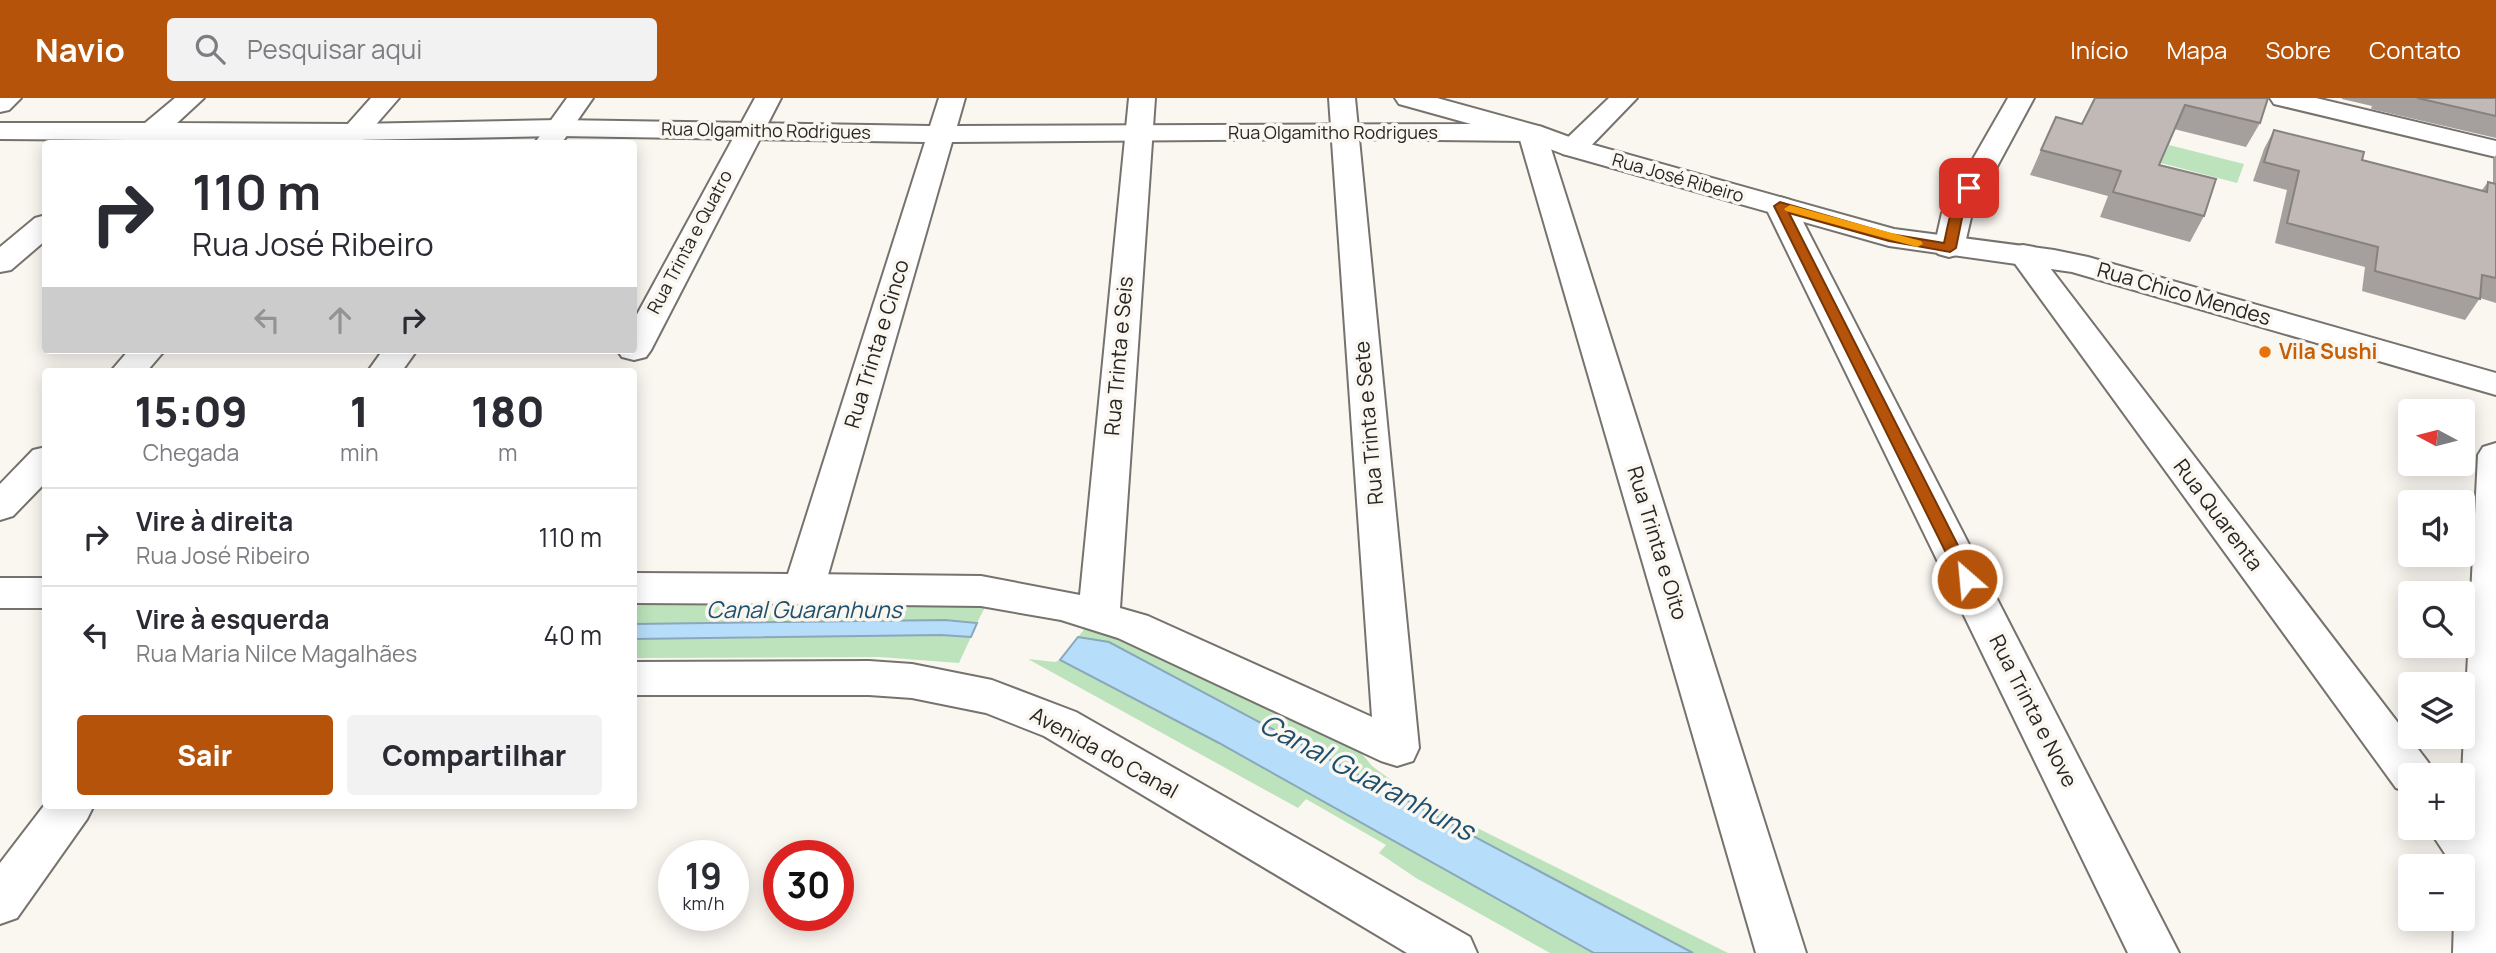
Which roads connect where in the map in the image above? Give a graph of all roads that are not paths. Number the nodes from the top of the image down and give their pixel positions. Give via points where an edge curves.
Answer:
1 (8, 98) edge
2 (191, 98) edge
3 (386, 98) edge
4 (580, 98) edge
5 (768, 98) edge
6 (952, 98) edge
7 (1142, 98) edge
8 (1408, 98) edge
9 (1624, 98) edge
10 (2021, 98) edge
11 (2283, 98) edge
12 (0, 104) edge
13 (1343, 115) edge
14 (749, 130) junction
15 (0, 131) edge
16 (1532, 133) junction
17 (940, 134) junction
18 (1137, 134) junction
19 (553, 136) edge
20 (144, 138) edge
21 (348, 138) edge
22 (1573, 148) junction
23 (2496, 149) edge
24 (1780, 206) junction
25 (42, 226) edge
26 (1950, 248) junction
27 (2023, 254) junction
28 (0, 263) edge
29 (637, 342) edge
30 (144, 354) edge
31 (131, 368) edge
32 (2496, 384) edge
33 (2496, 455) edge
34 (42, 463) edge
35 (0, 507) edge
36 (637, 588) edge
37 (804, 589) junction
38 (0, 593) edge
39 (42, 593) edge
40 (1099, 615) junction
41 (637, 679) edge
42 (2403, 763) edge
43 (68, 809) edge
44 (2461, 840) edge
45 (2481, 867) junction
46 (0, 902) edge
47 (1452, 953) edge
48 (1781, 953) edge
49 (2154, 953) edge
50 (2478, 953) edge

1 - 12 street
2 - 20 street
3 - 21 street
4 - 19 street
5 - 14 street, Rua Trinta e Quatro
6 - 17 street, Rua Trinta e Cinco
7 - 18 street, Rua Trinta e Seis
8 - 16 street, Rua José Ribeiro
9 - 22 street
10 - 26 street via 1957,213
11 - 23 street
13 - 16 street, Rua Olgamitho Rodrigues
13 - 18 street, Rua Olgamitho Rodrigues
13 - 40 street, Rua Trinta e Sete via 1397,748
14 - 17 street, Rua Olgamitho Rodrigues
14 - 19 street, Rua Olgamitho Rodrigues
14 - 29 street, Rua Trinta e Quatro
15 - 20 street, Rua Olgamitho Rodrigues
16 - 22 street, Rua José Ribeiro
16 - 48 street, Rua Trinta e Oito
17 - 18 street, Rua Olgamitho Rodrigues
17 - 37 street, Rua Trinta e Cinco
18 - 40 street, Rua Trinta e Seis
19 - 21 street, Rua Olgamitho Rodrigues
20 - 21 street, Rua Olgamitho Rodrigues
22 - 24 street, Rua José Ribeiro
24 - 26 street, Rua José Ribeiro via 1889,237
24 - 49 street, Rua Trinta e Nove
25 - 28 street
26 - 27 street, Rua Chico Mendes
27 - 32 street, Rua Chico Mendes via 2077,264
27 - 42 street, Rua Quarenta
30 - 31 street
33 - 45 street
34 - 35 street
36 - 37 street
37 - 40 street via 981,592
38 - 39 street
41 - 47 street, Avenida do Canal via 869,678 912,681 992,697 1060,724
43 - 46 street
44 - 45 street
45 - 50 street

